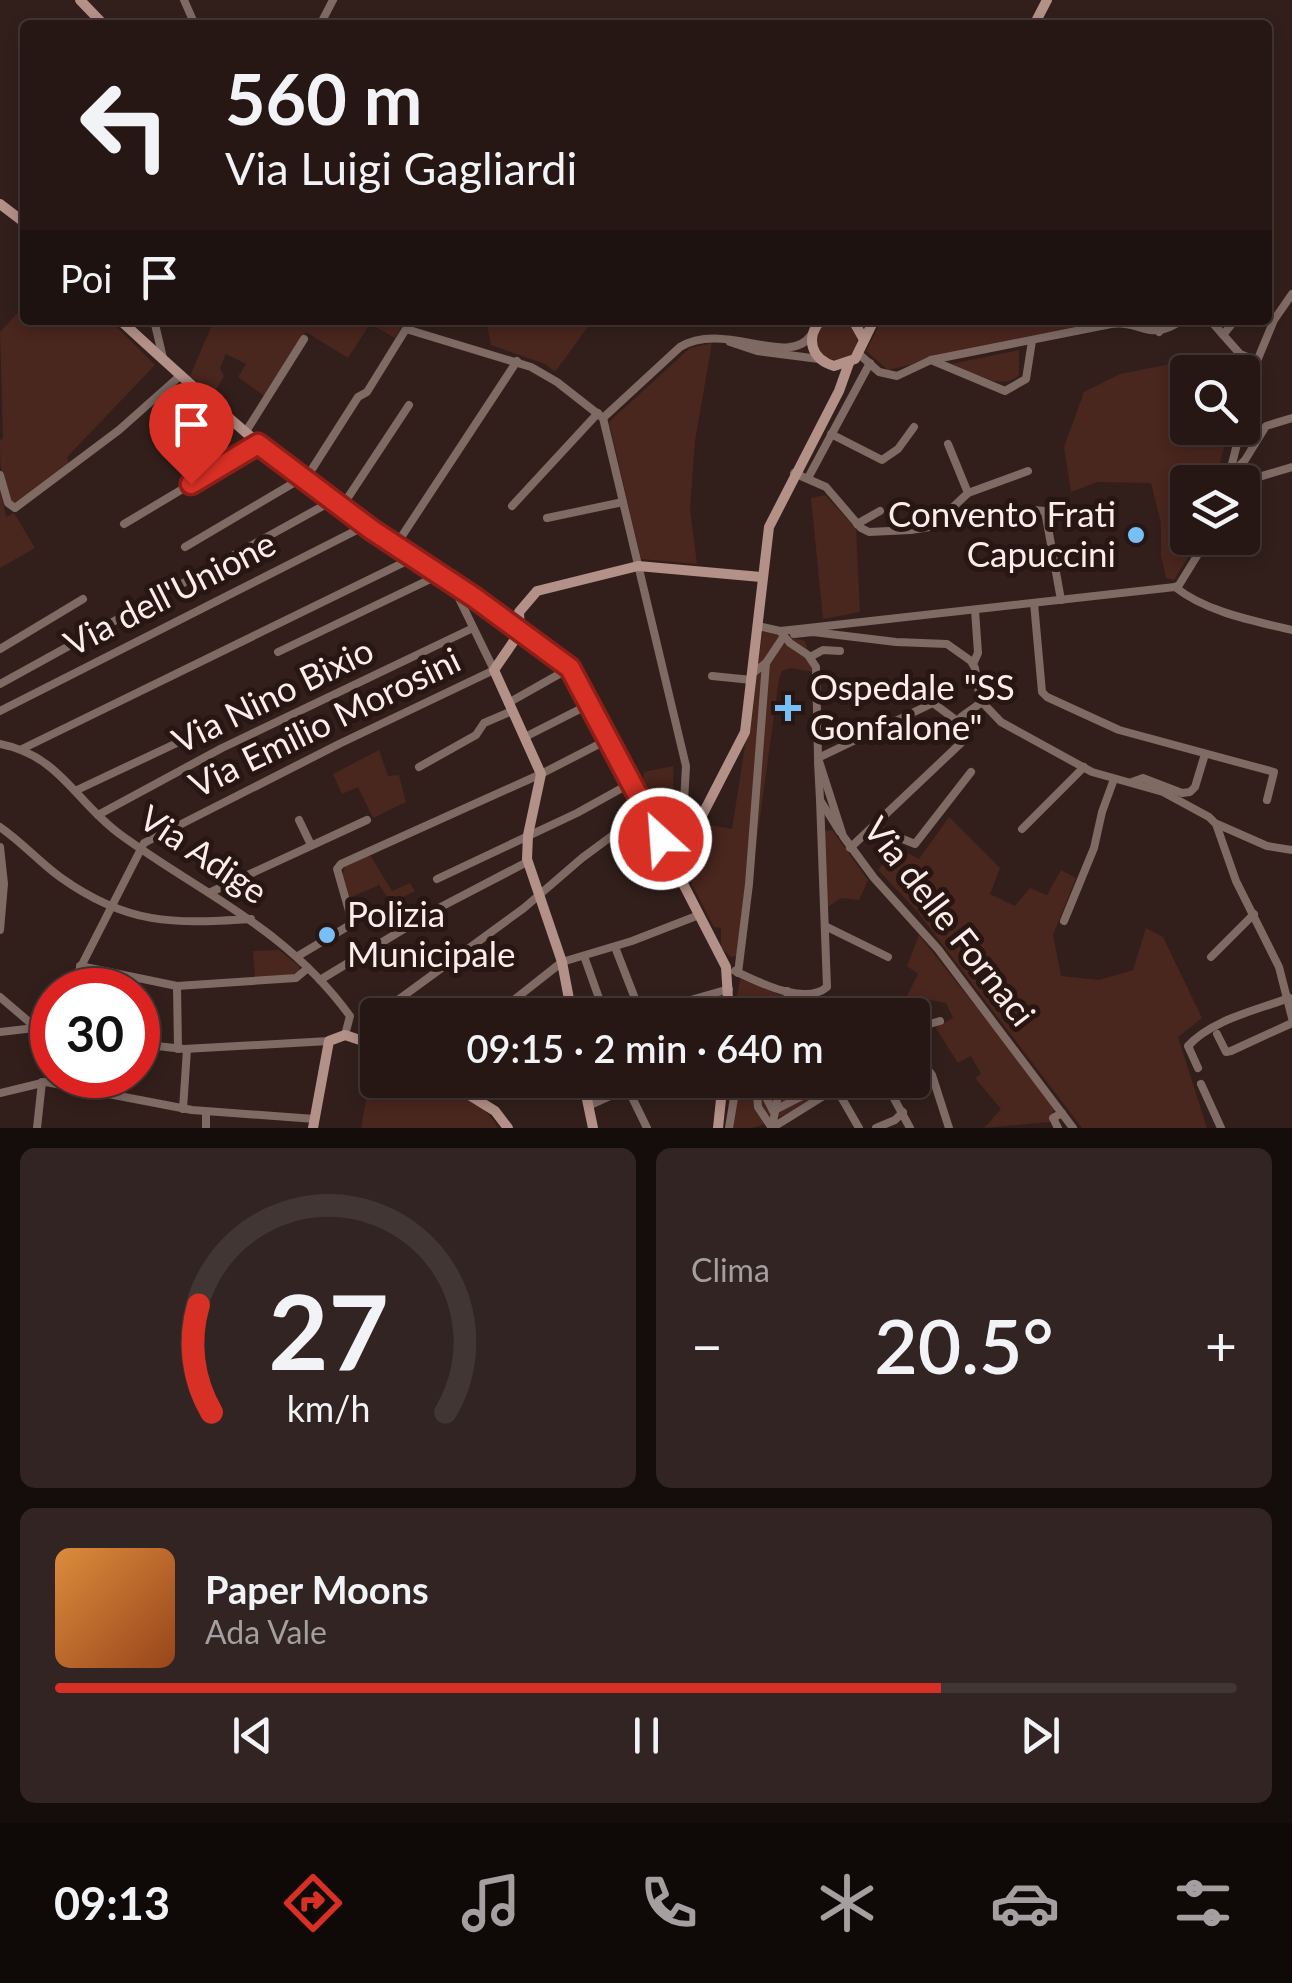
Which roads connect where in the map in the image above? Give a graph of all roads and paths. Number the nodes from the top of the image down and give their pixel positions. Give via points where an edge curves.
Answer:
1 (80, 0) edge
2 (99, 20) edge
3 (0, 204) edge
4 (20, 220) edge
5 (1292, 294) edge
6 (1272, 324) edge
7 (125, 325) edge
8 (155, 325) edge
9 (817, 325) edge
10 (857, 325) edge
11 (869, 325) edge
12 (1117, 325) edge
13 (1137, 325) edge
14 (1164, 325) edge
15 (1172, 325) edge
16 (1214, 325) edge
17 (1231, 325) edge
18 (1272, 325) edge
19 (1159, 332) junction
20 (811, 334) junction
21 (1223, 335) junction
22 (304, 338) dead end
23 (716, 338) junction
24 (863, 340) junction
25 (1032, 341) junction
26 (859, 354) junction
27 (1242, 355) edge
28 (1259, 355) edge
29 (931, 360) junction
30 (517, 361) junction
31 (165, 362) junction
32 (823, 362) junction
33 (849, 363) junction
34 (870, 363) junction
35 (181, 375) junction
36 (409, 405) dead end
37 (600, 416) junction
38 (826, 416) junction
39 (1292, 418) edge
40 (914, 427) dead end
41 (245, 433) junction
42 (831, 434) junction
43 (258, 444) junction
44 (948, 444) dead end
45 (1240, 465) edge
46 (1289, 469) edge
47 (1028, 471) dead end
48 (794, 473) junction
49 (1260, 477) edge
50 (808, 478) junction
51 (304, 479) junction
52 (1, 480) edge
53 (968, 492) junction
54 (623, 502) junction
55 (337, 504) junction
56 (512, 506) dead end
57 (880, 511) dead end
58 (547, 518) dead end
59 (124, 524) dead end
60 (363, 524) junction
61 (857, 524) junction
62 (932, 527) junction
63 (396, 545) junction
64 (185, 547) dead end
65 (1197, 555) edge
66 (413, 558) junction
67 (638, 566) junction
68 (438, 575) junction
69 (761, 577) junction
70 (450, 582) junction
71 (1175, 586) junction
72 (83, 600) dead end
73 (1062, 600) junction
74 (1034, 604) junction
75 (976, 610) junction
76 (758, 626) junction
77 (473, 628) junction
78 (1292, 630) edge
79 (520, 632) junction
80 (788, 635) junction
81 (0, 648) edge
82 (278, 652) dead end
83 (840, 652) dead end
84 (810, 657) junction
85 (766, 664) junction
86 (972, 664) junction
87 (570, 668) junction
88 (494, 670) junction
89 (712, 676) dead end
90 (753, 676) junction
91 (0, 684) edge
92 (982, 702) junction
93 (590, 704) junction
94 (510, 707) junction
95 (0, 711) edge
96 (960, 723) junction
97 (525, 737) junction
98 (609, 739) junction
99 (180, 742) dead end
100 (0, 744) edge
101 (22, 749) junction
102 (1205, 754) junction
103 (818, 758) junction
104 (1084, 766) junction
105 (420, 767) dead end
106 (972, 772) dead end
107 (540, 774) junction
108 (1114, 779) junction
109 (633, 782) junction
110 (1132, 782) junction
111 (77, 790) junction
112 (820, 800) junction
113 (1267, 800) dead end
114 (647, 810) junction
115 (98, 815) junction
116 (299, 820) dead end
117 (367, 820) dead end
118 (1216, 824) junction
119 (833, 825) junction
120 (820, 826) junction
121 (874, 826) junction
122 (0, 827) edge
123 (1022, 829) dead end
124 (528, 835) junction
125 (842, 836) junction
126 (310, 845) junction
127 (0, 847) edge
128 (139, 848) junction
129 (850, 848) junction
130 (1292, 850) edge
131 (1, 855) edge
132 (681, 856) junction
133 (527, 862) junction
134 (675, 868) junction
135 (437, 879) dead end
136 (211, 892) junction
137 (342, 895) junction
138 (539, 895) junction
139 (1, 899) edge
140 (333, 900) dead end
141 (111, 909) junction
142 (1254, 914) junction
143 (699, 915) junction
144 (252, 919) junction
145 (1064, 921) dead end
146 (825, 926) junction
147 (0, 927) edge
148 (615, 947) junction
149 (298, 956) junction
150 (584, 956) junction
151 (888, 957) dead end
152 (1211, 957) dead end
153 (562, 962) junction
154 (80, 966) joint
155 (726, 967) junction
156 (308, 968) junction
157 (738, 973) junction
158 (320, 980) junction
159 (177, 986) junction
160 (729, 989) junction
161 (787, 991) junction
162 (0, 998) edge
163 (400, 998) edge
164 (516, 998) edge
165 (569, 998) edge
166 (599, 998) edge
167 (634, 998) edge
168 (697, 998) edge
169 (729, 998) edge
170 (788, 998) edge
171 (1289, 998) junction
172 (350, 1016) junction
173 (360, 1021) edge
174 (940, 1021) dead end
175 (1292, 1021) edge
176 (30, 1023) edge
177 (930, 1024) edge
178 (30, 1027) edge
179 (0, 1032) edge
180 (1217, 1034) dead end
181 (345, 1035) junction
182 (358, 1039) edge
183 (328, 1042) junction
184 (160, 1046) edge
185 (183, 1049) junction
186 (1198, 1068) dead end
187 (930, 1073) edge
188 (1201, 1084) dead end
189 (30, 1085) edge
190 (0, 1093) edge
191 (40, 1098) edge
192 (126, 1098) edge
193 (475, 1098) edge
194 (587, 1098) edge
195 (607, 1098) edge
196 (633, 1098) edge
197 (721, 1098) edge
198 (734, 1098) edge
199 (757, 1098) edge
200 (767, 1098) edge
201 (778, 1098) edge
202 (799, 1098) edge
203 (821, 1098) edge
204 (841, 1098) edge
205 (895, 1098) edge
206 (588, 1106) junction
207 (183, 1109) junction
208 (774, 1111) junction
209 (206, 1112) junction
210 (903, 1112) junction
211 (1062, 1113) junction
212 (314, 1124) edge
213 (37, 1128) edge
214 (206, 1128) edge
215 (508, 1128) edge
216 (593, 1128) edge
217 (648, 1128) edge
218 (718, 1128) edge
219 (729, 1128) edge
220 (772, 1128) edge
221 (859, 1128) edge
222 (876, 1128) edge
223 (910, 1128) edge
224 (950, 1128) edge
225 (1058, 1128) edge
226 (1073, 1128) edge
227 (1220, 1128) edge

1 - 2 main road
3 - 4 main road
5 - 6 street
7 - 31 main road
8 - 31 street
9 - 20 main road
10 - 24 main road
11 - 24 main road
12 - 25 street
13 - 19 street
14 - 19 street
15 - 19 street
16 - 21 street
17 - 21 street
18 - 28 street
20 - 23 street via 793,349
20 - 32 main road
21 - 27 street
22 - 41 street
23 - 32 street
23 - 37 street via 680,347
24 - 26 main road
25 - 29 street
25 - 29 street via 1026,378 1005,391
26 - 33 main road
26 - 34 street
29 - 34 street via 889,376
30 - 37 street via 558,382
30 - 51 street via 406,329
30 - 63 street
31 - 35 main road
32 - 33 main road
32 - 38 main road via 835,385
33 - 38 main road
34 - 42 street
35 - 41 main road
35 - 52 street via 18,507 8,506
36 - 55 street
37 - 54 street
37 - 56 street
38 - 48 main road
39 - 45 street via 1266,426
40 - 42 street via 882,460
41 - 43 main road
42 - 50 street
43 - 51 main road
43 - 59 street
44 - 53 street
46 - 49 street
47 - 53 street
48 - 50 street
48 - 69 main road via 768,530
50 - 61 street via 831,491
51 - 55 main road
51 - 64 street
53 - 62 street
54 - 58 street
54 - 67 street
55 - 60 main road
55 - 91 street
57 - 61 street
60 - 63 main road
60 - 95 street, Via dell'Unione
61 - 62 street via 874,533
62 - 73 street via 1045,511
63 - 66 main road
65 - 71 street
66 - 68 main road
66 - 101 street
67 - 69 main road, Via Emilio Morosini
67 - 79 main road, Via Emilio Morosini via 534,592 519,612
67 - 132 street via 686,766
68 - 70 main road
68 - 82 street
69 - 76 main road
70 - 77 street
70 - 79 street
71 - 73 street
71 - 78 street via 1187,597
72 - 81 street
73 - 74 street
74 - 75 street
74 - 102 street via 1047,697 1106,726
75 - 80 street
75 - 86 street via 978,653
76 - 80 street
76 - 90 main road
77 - 88 street
77 - 115 street, Via Nino Bixio
79 - 87 street
79 - 88 main road, Via Emilio Morosini
80 - 84 street
80 - 85 street
80 - 86 street via 935,642
83 - 84 street
84 - 103 street, Via delle Fornaci via 818,674
85 - 90 street
85 - 157 street
86 - 92 street
87 - 93 street
87 - 94 street
88 - 94 main road
88 - 128 street, Via Emilio Morosini
89 - 90 street
90 - 132 main road via 746,728
92 - 96 street
92 - 104 street via 1001,722
93 - 97 street
93 - 98 street
94 - 97 main road
94 - 105 street
96 - 103 street via 933,702
96 - 121 street via 961,742
97 - 107 main road
98 - 107 street
98 - 109 street
99 - 111 street
100 - 101 street, Via Adige
101 - 111 street, Via Adige
102 - 110 street via 1190,792 1142,778
102 - 113 street via 1274,772
103 - 112 street
103 - 125 street, Via delle Fornaci
104 - 108 street
104 - 123 street
106 - 121 street via 916,844
107 - 124 main road
107 - 137 street via 342,864
108 - 110 street
108 - 145 street
109 - 114 street
109 - 124 street
110 - 118 street via 1170,795
111 - 115 street, Via Adige
112 - 119 street
112 - 120 street
114 - 134 street
114 - 138 street
115 - 128 street, Via Adige
116 - 126 street
117 - 126 street
118 - 130 street
118 - 142 street
119 - 120 street
119 - 125 street
120 - 146 street
121 - 129 street
122 - 141 street
124 - 133 main road
124 - 135 street
125 - 129 street, Via delle Fornaci
126 - 136 street
127 - 131 street
128 - 136 street, Via Adige
128 - 141 street
129 - 211 street, Via delle Fornaci via 938,949
131 - 139 street
132 - 134 main road
133 - 138 main road
133 - 158 street
134 - 143 main road
136 - 144 street, Via Adige
137 - 140 street
137 - 149 street via 350,926
138 - 153 main road
138 - 163 street
139 - 147 street
141 - 144 street via 176,922
141 - 154 street
142 - 152 street
142 - 171 street
143 - 148 street
143 - 155 main road
144 - 149 street, Via Adige
146 - 151 street
146 - 161 street via 826,987 814,994
148 - 150 street
148 - 167 street
149 - 156 street, Via Adige
150 - 153 street
150 - 166 street
153 - 164 street
153 - 165 main road
154 - 159 street
155 - 157 street
155 - 160 main road
156 - 158 street, Via Adige
156 - 159 street via 296,978
157 - 161 street
158 - 172 street, Via Adige
159 - 185 street
160 - 168 street
160 - 169 main road
161 - 170 street
162 - 176 street
171 - 175 street
171 - 186 street via 1191,1041
172 - 173 street
172 - 181 street
174 - 177 street
175 - 180 street via 1231,1052
178 - 179 street
181 - 182 main road
181 - 183 main road
183 - 185 street
183 - 212 main road
184 - 185 street
185 - 207 street
187 - 224 street
188 - 227 street
189 - 190 street
191 - 213 street
192 - 207 street
193 - 215 main road
194 - 206 main road
195 - 206 street
196 - 217 street
197 - 218 main road
198 - 219 street
199 - 220 street
200 - 208 street
201 - 208 street
202 - 208 street
203 - 220 street
204 - 221 street
205 - 210 street
206 - 216 main road
207 - 209 street
208 - 220 street
209 - 212 street
209 - 214 street
210 - 222 street
210 - 223 street
211 - 225 street via 1053,1118
211 - 226 street, Via delle Fornaci

